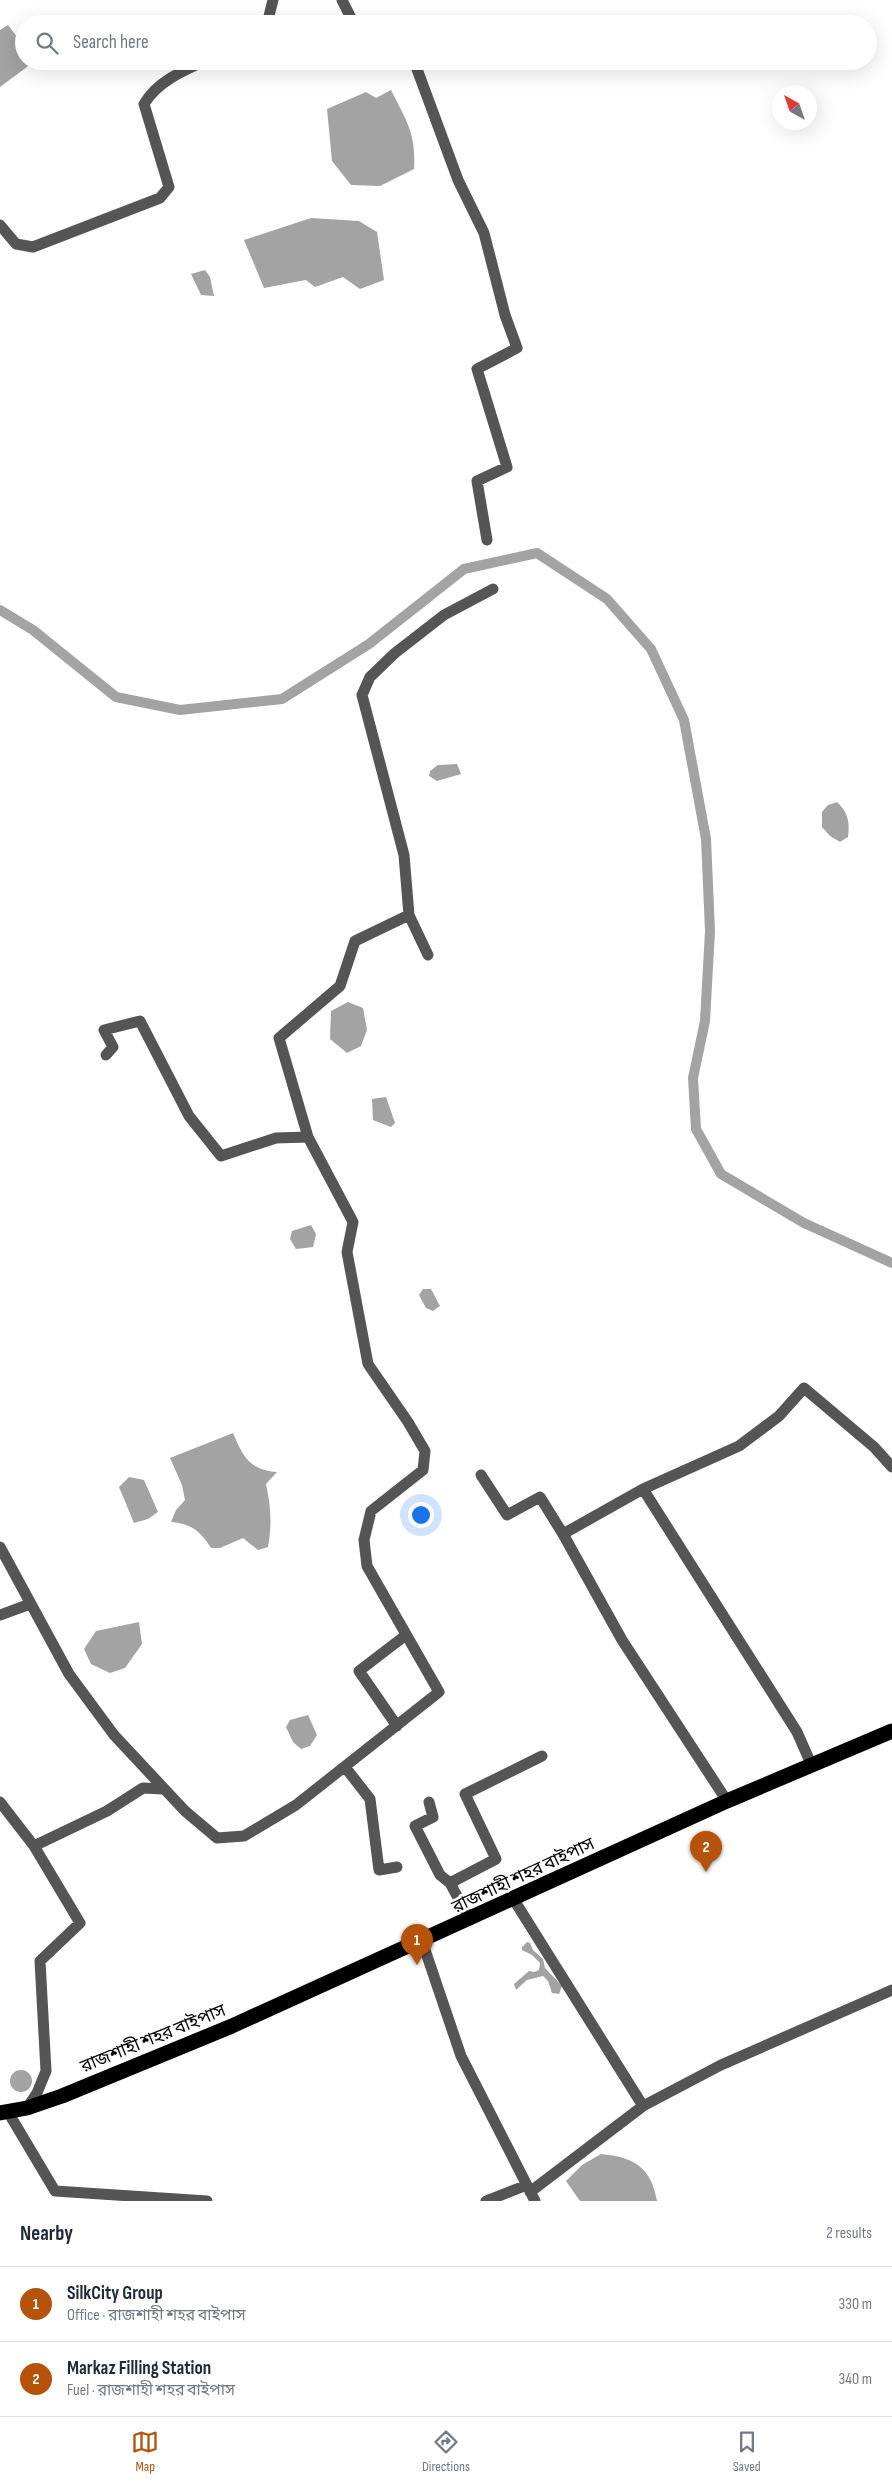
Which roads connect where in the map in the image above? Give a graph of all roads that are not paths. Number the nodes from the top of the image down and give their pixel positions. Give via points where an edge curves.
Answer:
1 (273, 0) edge
2 (342, 0) edge
3 (269, 15) edge
4 (350, 15) edge
5 (184, 70) edge
6 (417, 70) edge
7 (0, 224) edge
8 (487, 540) dead end
9 (493, 589) dead end
10 (409, 915) junction
11 (428, 955) dead end
12 (106, 1054) dead end
13 (308, 1137) junction
14 (892, 1467) edge
15 (481, 1475) dead end
16 (643, 1489) junction
17 (563, 1534) junction
18 (0, 1547) edge
19 (30, 1604) junction
20 (0, 1615) edge
21 (406, 1636) junction
22 (398, 1726) junction
23 (892, 1732) edge
24 (542, 1756) dead end
25 (812, 1766) junction
26 (345, 1767) junction
27 (163, 1789) junction
28 (727, 1801) junction
29 (0, 1802) edge
30 (429, 1802) dead end
31 (34, 1846) junction
32 (397, 1867) dead end
33 (450, 1883) junction
34 (514, 1900) junction
35 (470, 1920) junction
36 (422, 1942) junction
37 (892, 1990) edge
38 (643, 2106) junction
39 (27, 2108) junction
40 (4, 2112) edge
41 (531, 2193) edge
42 (206, 2201) edge
43 (486, 2201) edge

1 - 3 street
2 - 4 street
5 - 7 street via 152,91 144,104 168,187 160,198 33,247 16,244
6 - 8 street via 458,180 484,233 517,348 477,368 507,467 477,482
9 - 10 street via 444,615 395,653 370,677 362,695 404,855
10 - 11 street
10 - 13 street via 356,940 340,986 279,1038
12 - 13 street via 113,1047 104,1030 140,1021 189,1116 222,1156 276,1138
13 - 21 street via 353,1222 347,1252 368,1364 425,1451 423,1470 371,1511 364,1540 367,1566
14 - 16 street via 874,1447 804,1388 779,1416 740,1446
15 - 17 street via 506,1515 540,1497
16 - 17 street
16 - 25 street via 797,1732
17 - 28 street via 622,1640
18 - 19 street
19 - 20 street
19 - 27 street via 69,1674 114,1735
21 - 22 street via 439,1692
21 - 22 street via 359,1671
22 - 26 street
23 - 25 highway, রাজশাহী শহর বাইপাস
24 - 33 street via 465,1794 496,1859
25 - 28 highway, রাজশাহী শহর বাইপাস
26 - 27 street via 296,1805 244,1836 217,1838
26 - 32 street via 370,1799 379,1870
27 - 31 street via 143,1788 107,1810
28 - 34 highway, রাজশাহী শহর বাইপাস
29 - 31 street
30 - 33 street via 433,1817 416,1826 440,1875
31 - 39 street via 80,1923 40,1961 46,2071
33 - 35 street
34 - 35 highway, রাজশাহী শহর বাইপাস
34 - 38 street
35 - 36 highway, রাজশাহী শহর বাইপাস
36 - 39 highway, রাজশাহী শহর বাইপাস via 232,2026
36 - 41 street via 461,2056
37 - 38 street via 721,2065
38 - 41 street
39 - 40 highway, রাজশাহী শহর বাইপাস
40 - 42 street via 55,2191
41 - 43 street

